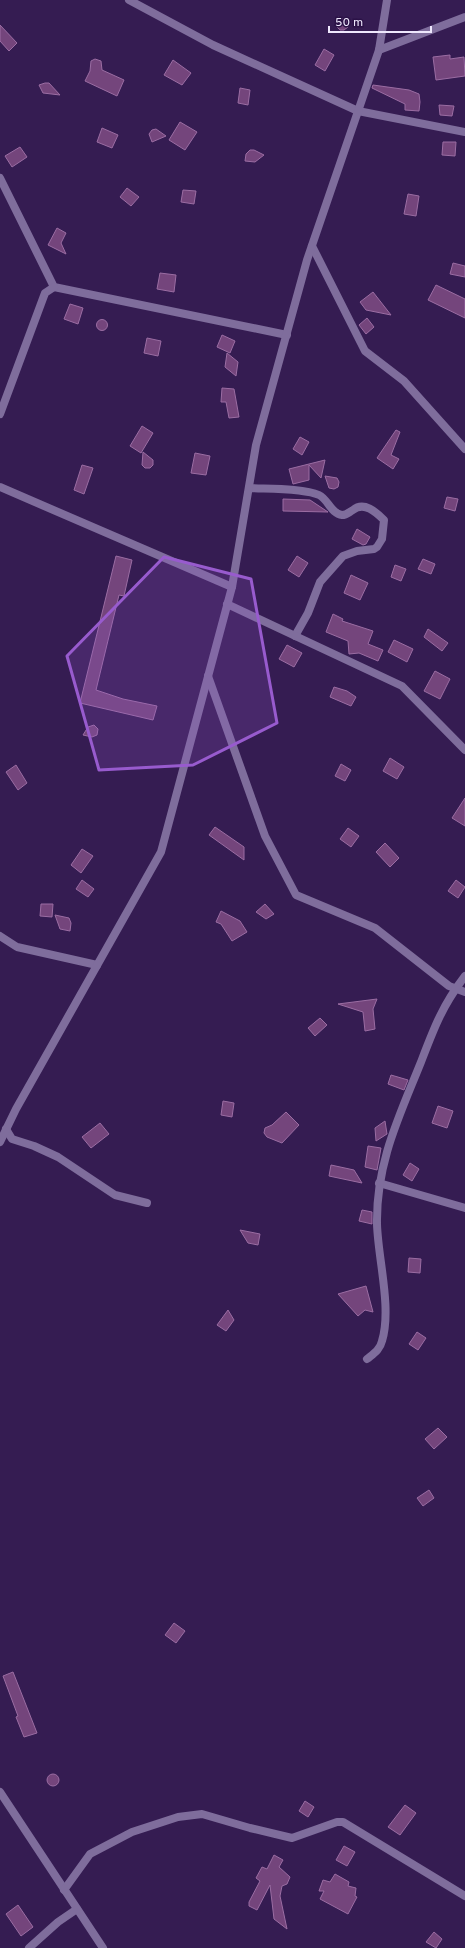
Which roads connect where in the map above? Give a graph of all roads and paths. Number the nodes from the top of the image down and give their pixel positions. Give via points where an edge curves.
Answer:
1 (129, 0) edge
2 (388, 0) edge
3 (465, 17) edge
4 (379, 50) junction
5 (358, 110) junction
6 (465, 132) edge
7 (0, 178) edge
8 (312, 246) junction
9 (54, 287) junction
10 (286, 335) junction
11 (0, 414) edge
12 (465, 449) edge
13 (0, 487) edge
14 (249, 488) junction
15 (232, 587) junction
16 (227, 604) junction
17 (295, 636) junction
18 (208, 676) junction
19 (465, 750) edge
20 (0, 936) edge
21 (97, 965) junction
22 (465, 976) edge
23 (456, 988) junction
24 (465, 992) edge
25 (6, 1129) junction
26 (0, 1142) edge
27 (380, 1184) junction
28 (147, 1203) dead end
29 (465, 1208) edge
30 (367, 1359) dead end
31 (0, 1792) edge
32 (64, 1890) junction
33 (465, 1896) edge
34 (77, 1909) junction
35 (29, 1948) edge
36 (103, 1948) edge

1 - 5 street via 213,45
2 - 4 street
3 - 4 street
4 - 5 street
5 - 6 street
5 - 8 street
7 - 9 street
8 - 10 street
8 - 12 street via 364,351 404,381
9 - 10 street
9 - 11 street via 45,294
10 - 14 street via 256,445
13 - 15 street
14 - 15 street
14 - 17 street via 307,492 319,495 333,511 341,515 359,506 366,507 384,520 382,539 377,547 343,556 320,582 308,613
15 - 16 street
16 - 17 street
16 - 18 street
17 - 19 street via 402,686
18 - 21 street via 161,852
18 - 23 street via 265,836 296,895 375,928
20 - 21 street via 17,947
21 - 25 street
22 - 23 street
23 - 24 street
23 - 27 street via 433,1028 401,1108 388,1143
25 - 26 street
25 - 28 street via 12,1139 58,1157 115,1195
27 - 29 street
27 - 30 street via 377,1224 385,1325 382,1342 376,1352
31 - 32 street
32 - 33 street via 90,1854 132,1832 178,1817 202,1814 292,1838 336,1822 343,1822
32 - 34 street
34 - 35 street
34 - 36 street

